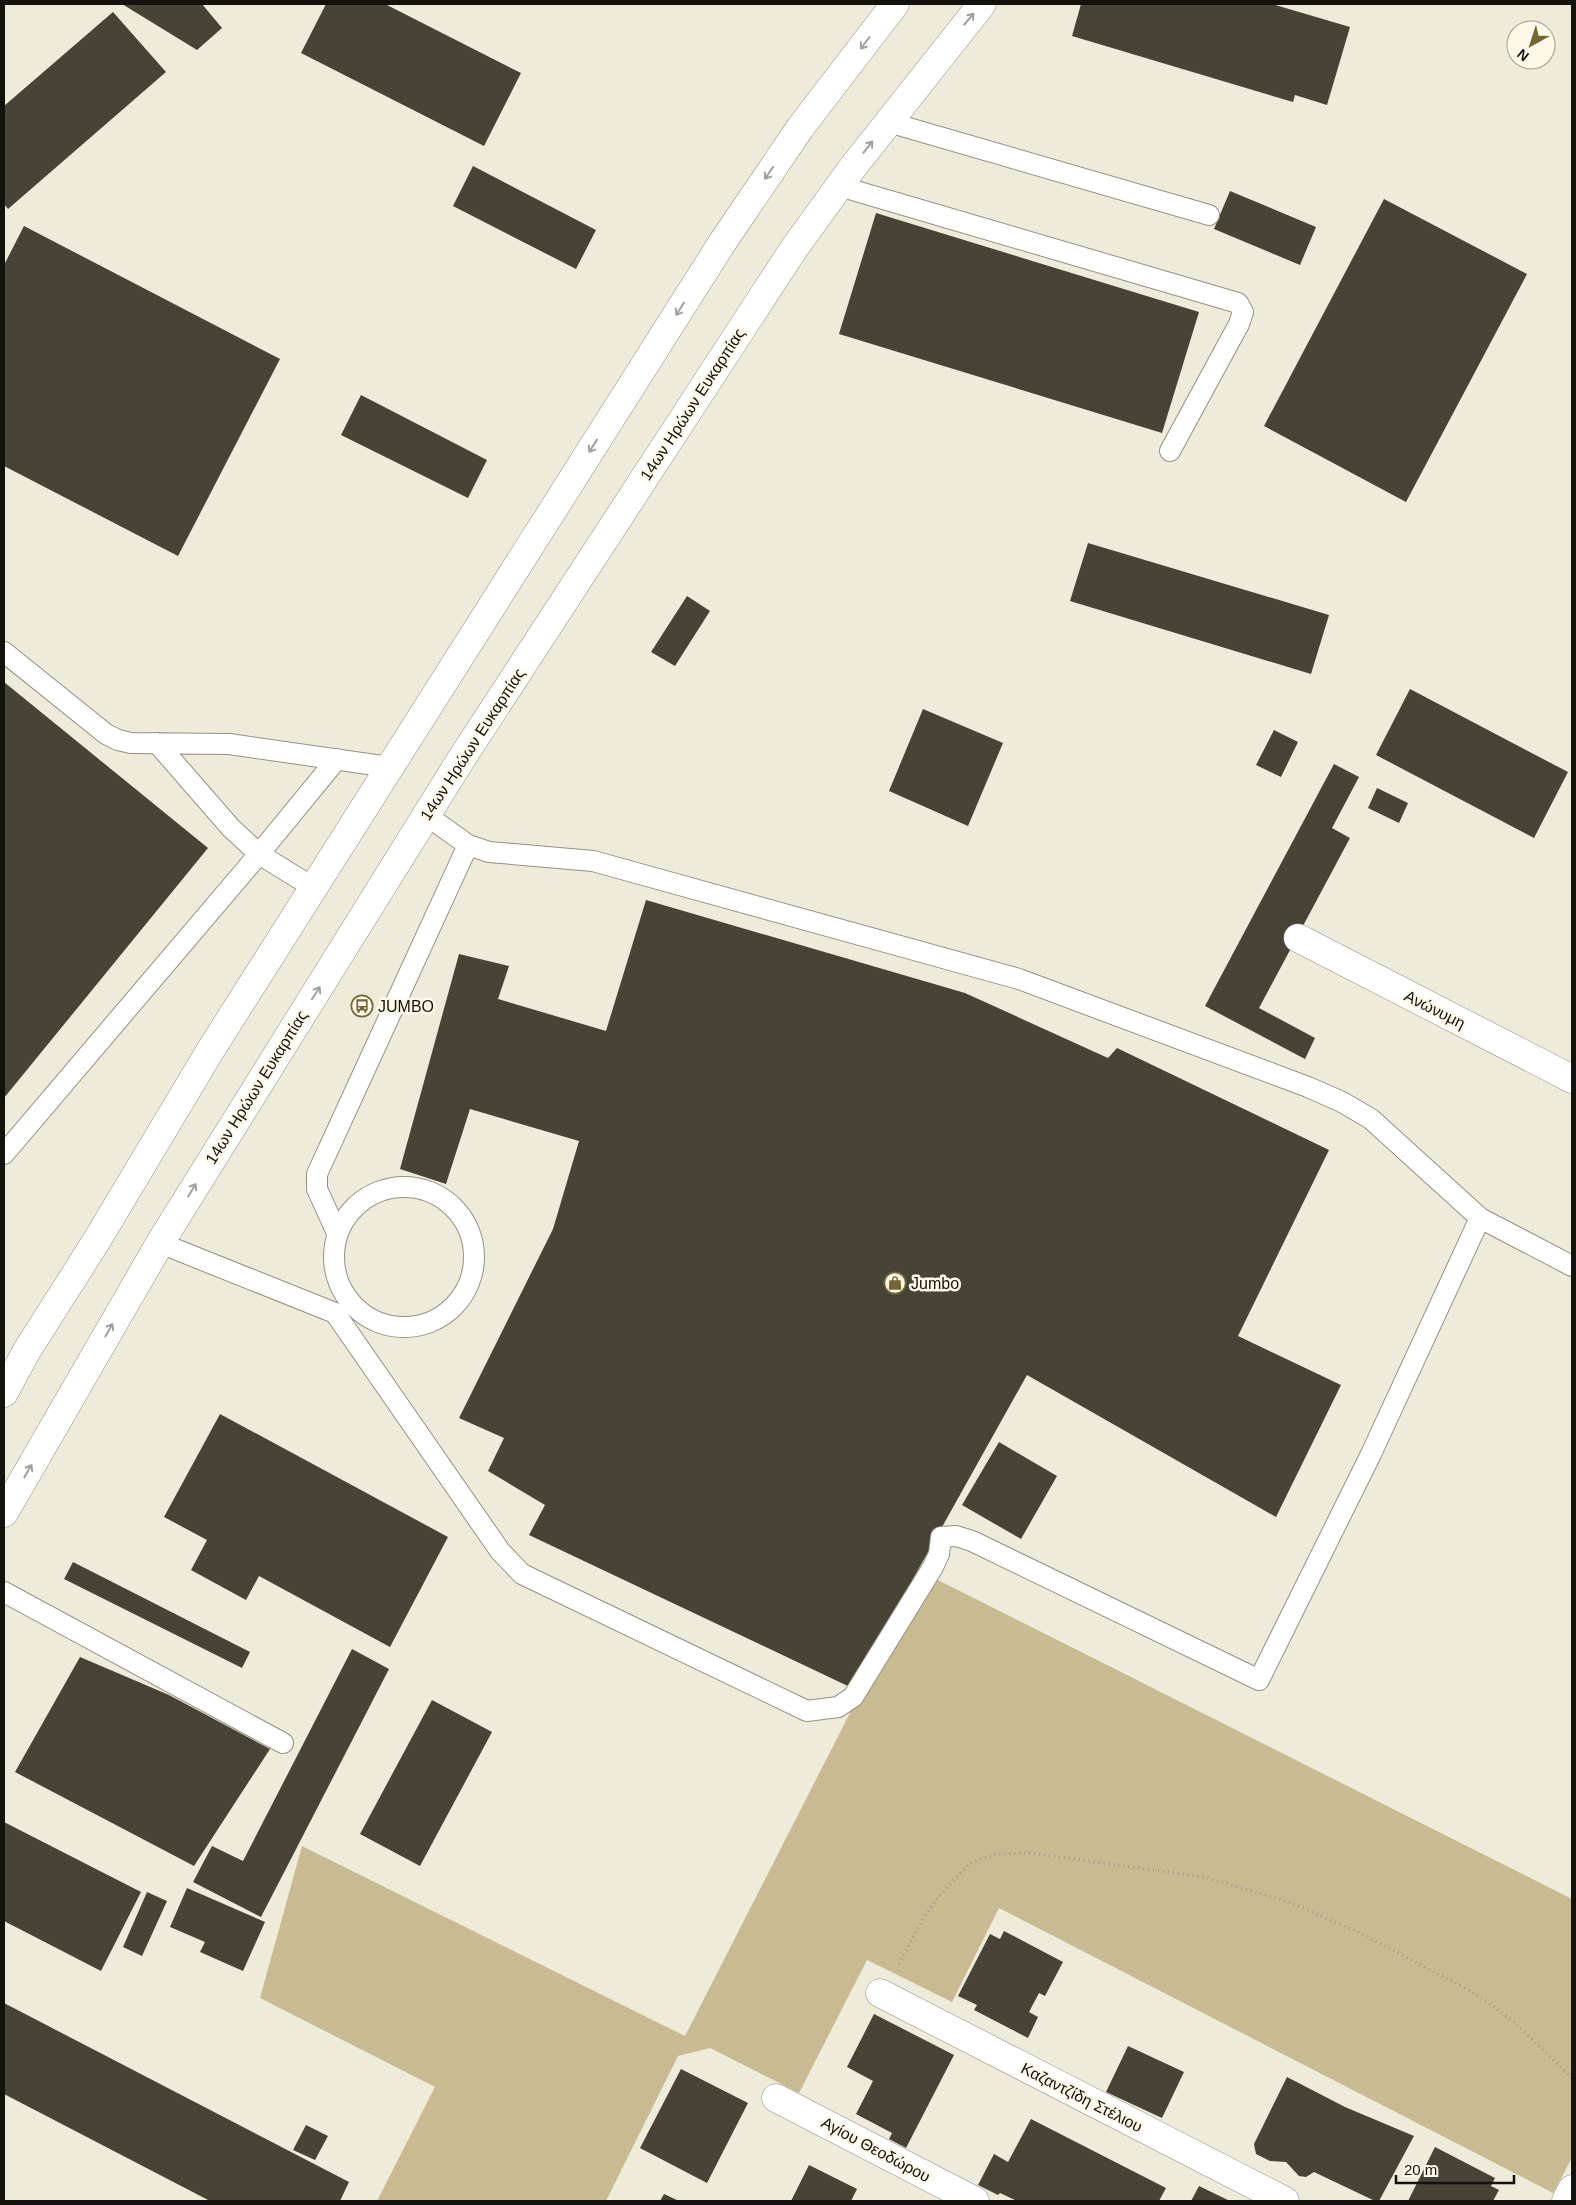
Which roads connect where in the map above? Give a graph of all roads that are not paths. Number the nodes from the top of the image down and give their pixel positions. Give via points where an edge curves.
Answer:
1 (895, 4) edge
2 (982, 4) edge
3 (888, 122) junction
4 (839, 186) junction
5 (1209, 215) dead end
6 (1170, 452) dead end
7 (4, 652) edge
8 (157, 743) junction
9 (337, 759) junction
10 (389, 767) junction
11 (426, 816) junction
12 (468, 845) junction
13 (260, 854) junction
14 (314, 888) junction
15 (1298, 938) dead end
16 (1572, 1079) edge
17 (4, 1154) edge
18 (1480, 1218) junction
19 (337, 1233) junction
20 (160, 1243) junction
21 (1572, 1266) edge
22 (341, 1307) junction
23 (4, 1393) edge
24 (4, 1513) edge
25 (4, 1592) edge
26 (283, 1743) dead end
27 (880, 1993) road end
28 (776, 2098) dead end
29 (1572, 2189) edge
30 (975, 2201) edge
31 (1285, 2201) edge
32 (1566, 2201) edge

1 -> 10 main road via 800,128 722,243
3 -> 2 main road, 14ων Ηρώων Ευκαρπίας
4 -> 3 main road, 14ων Ηρώων Ευκαρπίας
3 - 5 lane
4 - 6 lane via 1238,303 1243,312 1239,324
4 - 11 main road, 14ων Ηρώων Ευκαρπίας via 772,281
7 - 8 lane via 111,737 124,742
8 - 9 lane via 229,744
8 - 13 lane via 232,828
9 - 10 lane
9 - 13 lane
10 - 14 main road
11 - 12 lane
20 -> 11 main road, 14ων Ηρώων Ευκαρπίας
12 - 18 lane via 489,852 593,860 1019,979 1342,1102 1370,1119
12 - 19 lane via 317,1174 317,1189
13 - 14 lane
13 - 17 lane
14 - 23 main road via 166,1122
15 - 16 main road, Ανώνυμη
18 - 21 lane
18 - 22 lane via 1371,1454 1259,1680 972,1540 941,1537 933,1567 854,1697 838,1707 807,1711 522,1574 500,1552
19 - 22 lane via 333,1256
19 - 22 lane via 349,1212 367,1196 389,1188 412,1187 435,1194 454,1208 468,1227 474,1249 473,1272 465,1293 450,1311 431,1323 409,1328 386,1326
20 - 22 lane
24 -> 20 main road, 14ων Ηρώων Ευκαρπίας
25 - 26 lane
27 - 31 main road, Καζαντζίδη Στέλιου
28 - 30 main road, Αγίου Θεοδώρου
29 - 32 main road

